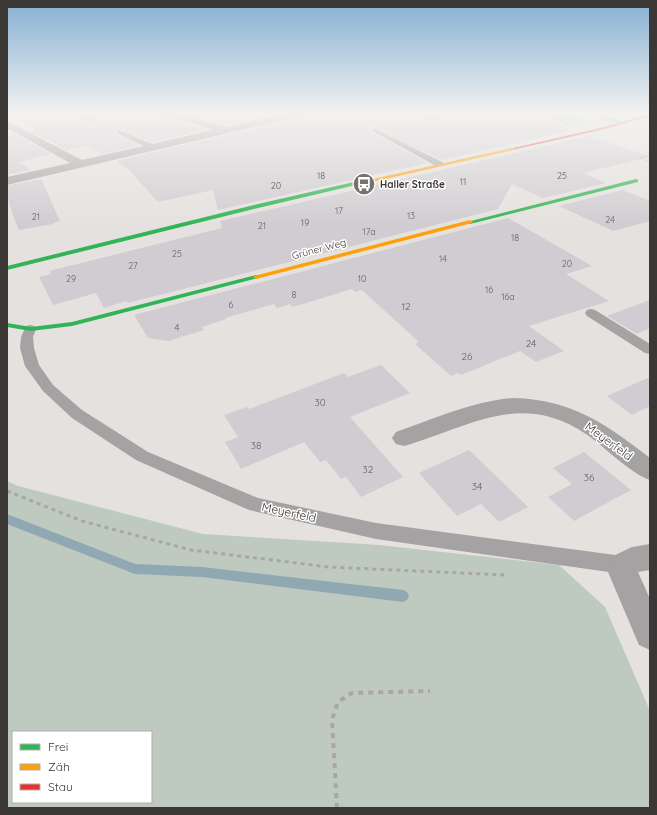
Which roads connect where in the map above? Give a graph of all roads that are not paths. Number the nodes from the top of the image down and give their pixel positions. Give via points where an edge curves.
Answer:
1 (55, 150) edge
2 (139, 150) edge
3 (412, 150) edge
4 (502, 150) edge
5 (80, 164) junction
6 (439, 164) junction
7 (7, 181) edge
8 (636, 181) dead end
9 (7, 268) edge
10 (591, 313) dead end
11 (7, 325) edge
12 (30, 329) junction
13 (650, 350) edge
14 (404, 438) dead end
15 (650, 471) edge
16 (650, 557) edge
17 (623, 565) junction
18 (650, 634) edge

1 - 5 street
2 - 5 street
3 - 6 lane
4 - 6 street
5 - 7 street
6 - 9 street
8 - 12 street, Grüner Weg via 72,324
10 - 13 lane
11 - 12 street, Grüner Weg
12 - 17 lane, Meyerfeld via 27,348 32,366 48,388 77,414 142,456 255,505 376,531
14 - 15 street, Meyerfeld via 491,408 539,408 563,413 587,424
16 - 17 street, Meyerfeld via 632,560
17 - 18 street via 625,580

